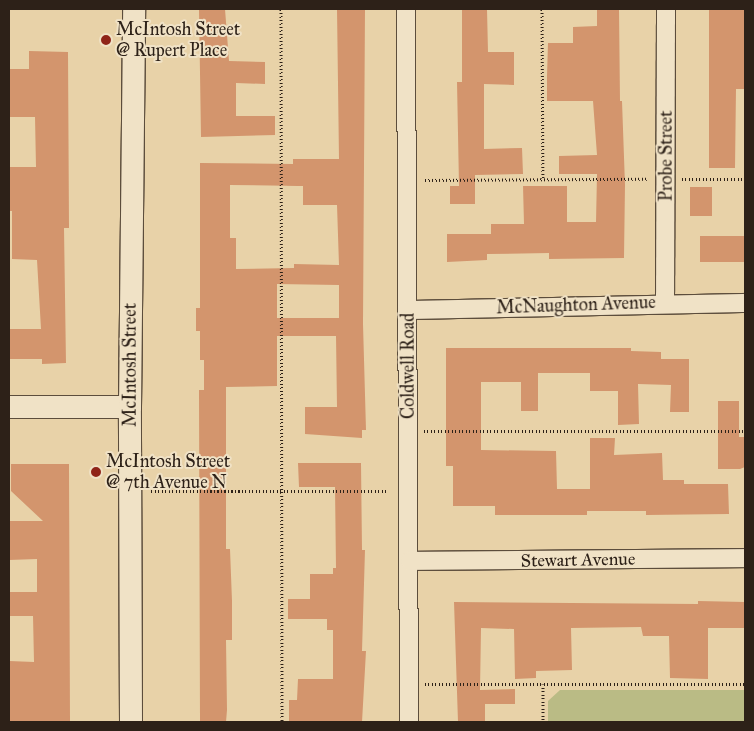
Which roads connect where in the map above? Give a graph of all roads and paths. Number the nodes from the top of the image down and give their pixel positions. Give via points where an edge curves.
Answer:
1 (134, 9) edge
2 (281, 9) edge
3 (406, 9) edge
4 (542, 9) edge
5 (666, 9) edge
6 (666, 179) junction
7 (745, 179) edge
8 (407, 180) junction
9 (543, 180) junction
10 (665, 303) junction
11 (745, 303) edge
12 (408, 310) junction
13 (9, 407) edge
14 (130, 407) junction
15 (408, 430) junction
16 (745, 431) edge
17 (130, 491) junction
18 (409, 491) junction
19 (282, 492) junction
20 (745, 558) edge
21 (410, 561) junction
22 (409, 684) junction
23 (542, 684) junction
24 (745, 684) edge
25 (131, 722) edge
26 (282, 722) edge
27 (409, 722) edge
28 (543, 722) edge

1 - 14 street, McIntosh Street
2 - 19 path
3 - 8 street, Coldwell Road
4 - 9 path
5 - 6 street, Probe Street
6 - 7 path
6 - 9 path
6 - 10 street, Probe Street
8 - 9 path
8 - 12 street, Coldwell Road
10 - 11 street, McNaughton Avenue
10 - 12 street, McNaughton Avenue
12 - 15 street, Coldwell Road
13 - 14 street
14 - 17 street, McIntosh Street
15 - 16 path
15 - 18 street, Coldwell Road
17 - 19 path
17 - 25 street, McIntosh Street
18 - 19 path
18 - 21 street, Coldwell Road
19 - 26 path
20 - 21 street, Stewart Avenue
21 - 22 street, Coldwell Road
22 - 23 path
22 - 27 street, Coldwell Road
23 - 24 path
23 - 28 path

